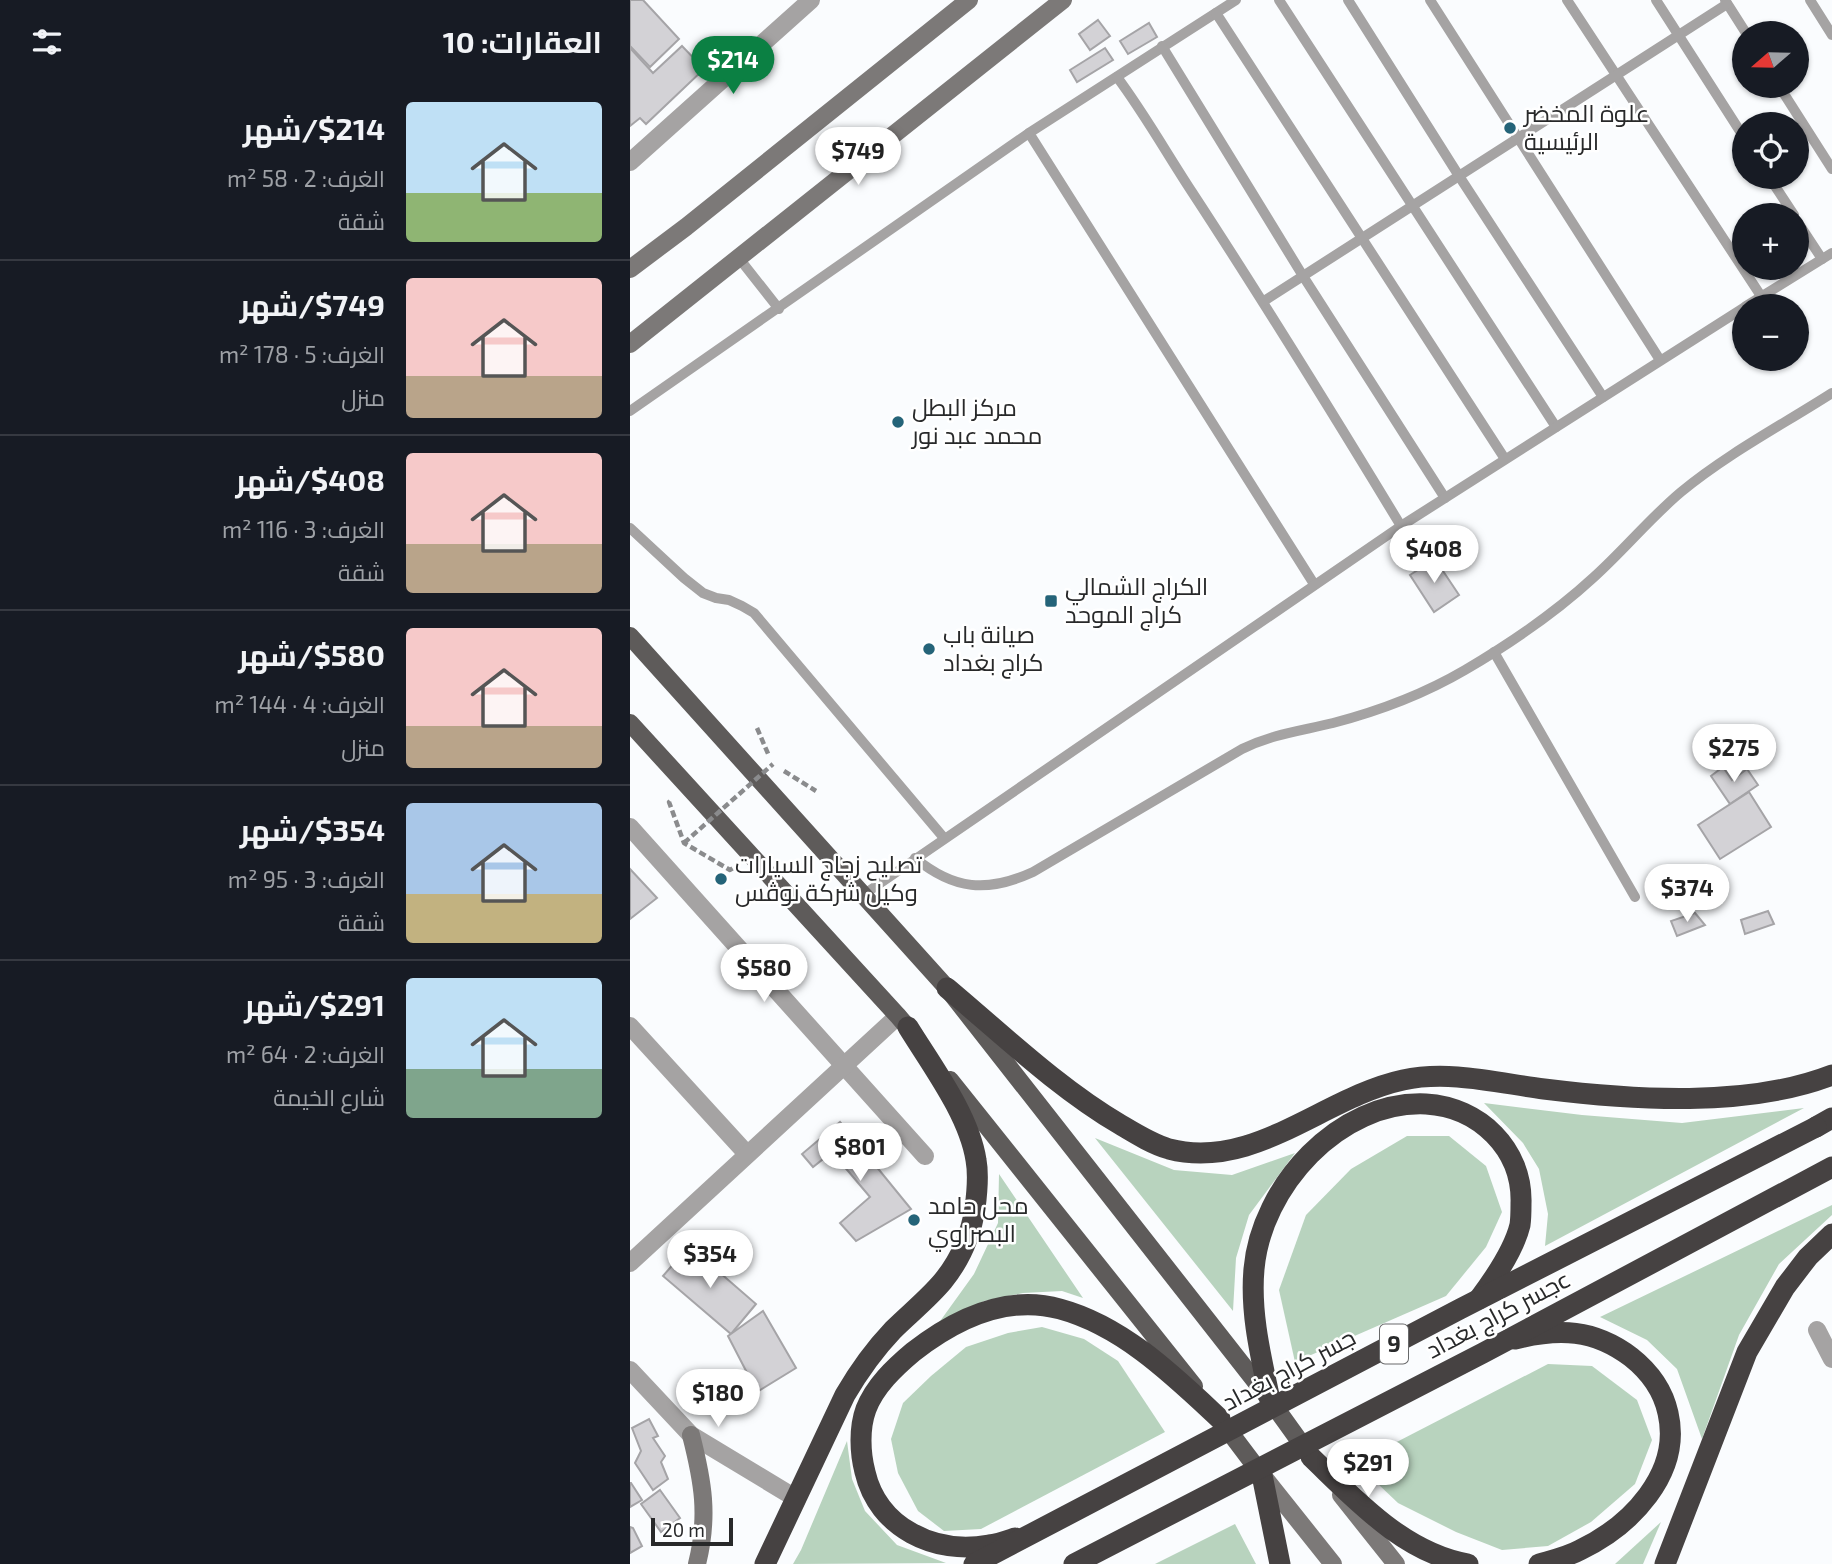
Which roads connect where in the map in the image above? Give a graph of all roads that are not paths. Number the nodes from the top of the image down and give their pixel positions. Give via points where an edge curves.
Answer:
1 (811, 0) edge
2 (969, 0) edge
3 (1063, 0) edge
4 (1236, 0) edge
5 (1279, 0) edge
6 (1348, 0) edge
7 (1430, 0) edge
8 (1567, 0) edge
9 (1656, 0) edge
10 (1810, 0) edge
11 (1726, 2) edge
12 (1216, 13) junction
13 (1738, 21) edge
14 (1832, 35) edge
15 (1678, 36) junction
16 (1162, 46) junction
17 (1117, 76) junction
18 (1616, 76) junction
19 (1787, 98) edge
20 (1732, 119) edge
21 (1029, 133) junction
22 (1518, 139) junction
23 (633, 155) edge
24 (1832, 169) edge
25 (1459, 176) junction
26 (1412, 207) junction
27 (1809, 235) edge
28 (1361, 239) junction
29 (1827, 256) edge
30 (738, 257) junction
31 (630, 270) edge
32 (1303, 276) junction
33 (1760, 294) edge
34 (1764, 294) edge
35 (1264, 301) junction
36 (779, 309) junction
37 (1732, 315) edge
38 (630, 344) edge
39 (1660, 360) junction
40 (1832, 393) edge
41 (1603, 397) junction
42 (630, 411) edge
43 (1556, 427) junction
44 (1505, 459) junction
45 (1445, 498) junction
46 (1401, 526) junction
47 (630, 528) edge
48 (1314, 584) junction
49 (630, 636) edge
50 (1494, 652) junction
51 (630, 723) edge
52 (630, 827) edge
53 (944, 838) junction
54 (915, 858) junction
55 (863, 895) junction
56 (1635, 897) dead end
57 (947, 988) junction
58 (903, 1021) junction
59 (630, 1026) edge
60 (845, 1064) junction
61 (1832, 1074) edge
62 (1824, 1123) edge
63 (747, 1154) junction
64 (925, 1156) dead end
65 (1832, 1167) edge
66 (1832, 1234) edge
67 (630, 1263) edge
68 (1479, 1299) junction
69 (1817, 1330) dead end
70 (1504, 1342) junction
71 (1832, 1359) edge
72 (630, 1370) edge
73 (1270, 1400) junction
74 (1220, 1419) junction
75 (691, 1435) junction
76 (1311, 1457) junction
77 (1262, 1475) junction
78 (797, 1499) junction
79 (1048, 1527) junction
80 (697, 1564) edge
81 (765, 1564) edge
82 (974, 1564) edge
83 (1074, 1564) edge
84 (1279, 1564) edge
85 (1334, 1564) edge
86 (1395, 1564) edge
87 (1468, 1564) edge
88 (1539, 1564) edge
89 (1665, 1564) edge

1 - 23 street
2 - 31 main road
3 - 30 main road
4 - 12 lane
5 - 26 lane
6 - 25 lane
7 - 22 lane
8 - 18 lane
9 - 15 lane
10 - 14 lane
11 - 13 lane
11 - 15 lane
12 - 16 lane
12 - 28 lane
15 - 18 lane
15 - 20 lane
16 - 17 lane
16 - 32 lane
17 - 21 lane
17 - 35 lane
18 - 22 lane
18 - 33 lane
19 - 24 lane
21 - 36 lane
21 - 48 lane
22 - 25 lane
22 - 39 lane
25 - 26 lane
25 - 41 lane
26 - 28 lane
26 - 43 lane
27 - 29 lane
28 - 32 lane
28 - 44 lane
29 - 34 lane
30 - 36 lane
30 - 38 main road
32 - 35 lane
32 - 45 lane
35 - 46 lane
36 - 42 lane
37 - 39 lane
39 - 41 lane
40 - 50 lane via 1684,489 1594,578
41 - 43 lane
43 - 44 lane
44 - 45 lane
45 - 46 lane
46 - 48 lane
47 - 53 lane via 703,593 754,613
48 - 53 lane
49 - 55 main road
50 - 54 lane via 1400,702 1250,745 1014,881 971,885 932,871
50 - 56 lane
51 - 58 main road
52 - 60 street
53 - 54 lane
54 - 55 lane
55 - 57 main road
57 - 61 highway via 1114,1121 1169,1149 1197,1153 1251,1144 1349,1098 1402,1080 1462,1078 1637,1097 1696,1098 1784,1088
57 - 73 main road
58 - 60 street
58 - 74 main road
58 - 78 highway via 948,1092 976,1159 978,1188 970,1235 943,1280 874,1350 857,1374
59 - 63 street
60 - 63 street
60 - 64 street
62 - 68 highway, جسر كراج بغداد / 9, bridge
63 - 67 street
65 - 70 highway, جسر كراج بغدادc / 9, bridge
66 - 89 highway via 1785,1287 1746,1352
68 - 73 highway via 1497,1275 1520,1225 1518,1173 1509,1154 1481,1122 1446,1107 1408,1104 1367,1116 1330,1137 1298,1166 1274,1203 1258,1245 1256,1336
68 - 79 highway, جسر كراج بغداد / 9, bridge
69 - 71 street
70 - 83 highway, جسر كراج بغدادc / 9, bridge
70 - 88 highway, bridge via 1562,1332 1605,1340 1656,1381 1671,1426 1665,1468 1655,1487 1626,1519 1581,1550
72 - 75 street
73 - 76 main road
74 - 77 main road
74 - 79 highway, bridge via 1119,1335 1059,1308 1012,1306 973,1315 947,1328 904,1360 874,1393 862,1428 867,1479 884,1512 899,1527 937,1544 987,1546
75 - 78 street
75 - 80 main road via 705,1502
76 - 86 main road
76 - 87 highway via 1364,1509 1399,1535 1431,1553
77 - 84 highway
77 - 85 main road
78 - 81 highway
79 - 82 highway, جسر كراج بغداد / 9, bridge

